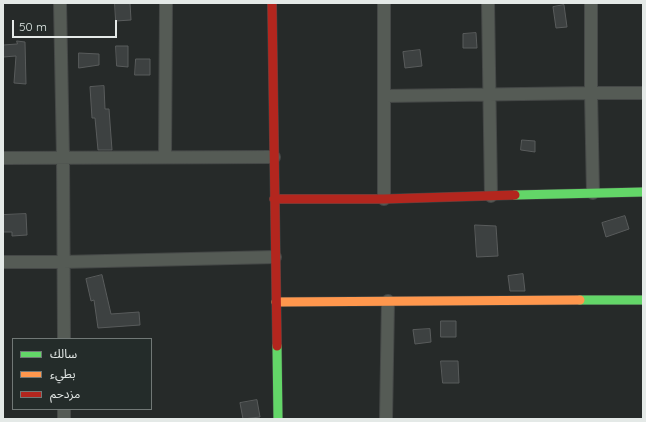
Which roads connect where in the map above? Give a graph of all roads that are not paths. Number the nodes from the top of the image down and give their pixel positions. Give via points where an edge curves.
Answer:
1 (60, 3) edge
2 (166, 3) edge
3 (272, 3) edge
4 (384, 3) edge
5 (488, 3) edge
6 (591, 3) edge
7 (591, 93) junction
8 (643, 93) edge
9 (490, 95) junction
10 (385, 96) junction
11 (63, 157) junction
12 (165, 157) junction
13 (274, 157) junction
14 (3, 158) edge
15 (643, 192) edge
16 (593, 193) junction
17 (491, 196) junction
18 (274, 199) junction
19 (384, 199) junction
20 (275, 257) junction
21 (3, 262) edge
22 (64, 262) junction
23 (643, 300) edge
24 (388, 301) junction
25 (276, 302) junction
26 (64, 338) edge
27 (278, 419) edge
28 (386, 419) edge

1 - 11 street
2 - 12 street
3 - 13 street
4 - 10 street
5 - 9 street
6 - 7 street
7 - 8 street
7 - 9 street
7 - 16 street
9 - 10 street
9 - 17 street
10 - 19 street
11 - 12 street
11 - 14 street
11 - 22 street
12 - 13 street
13 - 18 street
15 - 16 street
16 - 17 street
17 - 19 street
18 - 19 street
18 - 20 street
20 - 22 street
20 - 25 street
21 - 22 street
22 - 26 street
23 - 24 street
24 - 25 street
24 - 28 street
25 - 27 street

